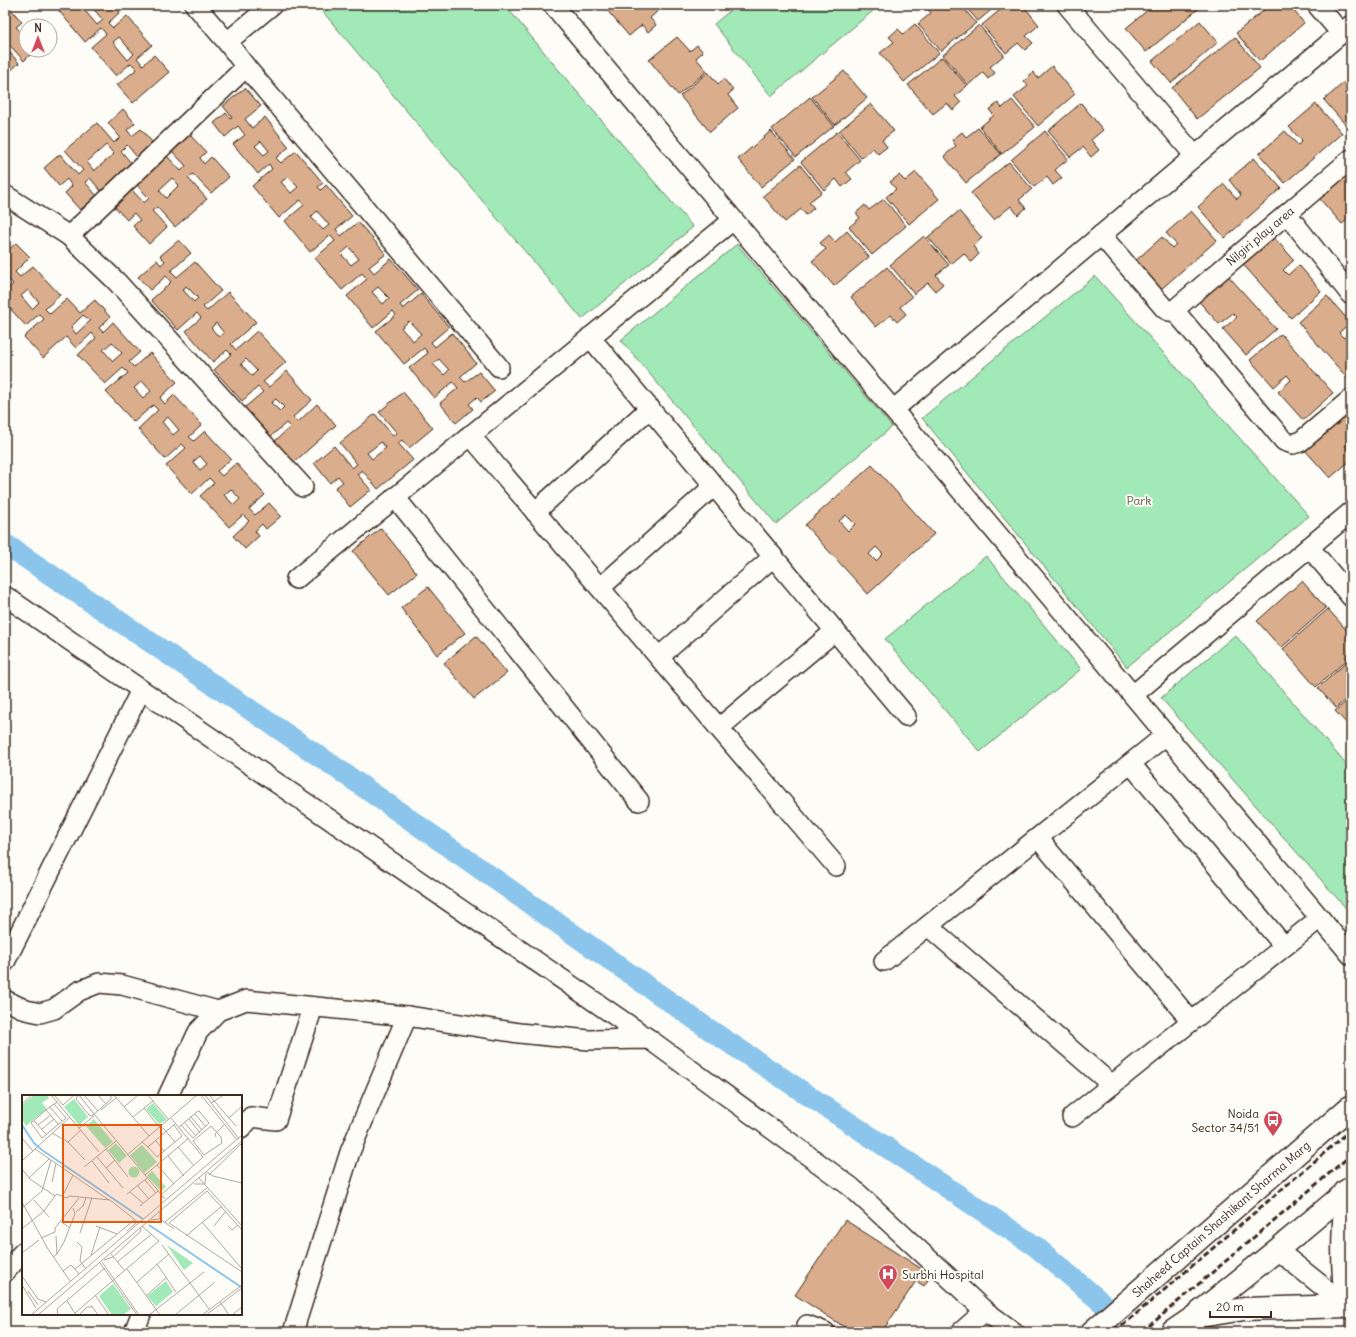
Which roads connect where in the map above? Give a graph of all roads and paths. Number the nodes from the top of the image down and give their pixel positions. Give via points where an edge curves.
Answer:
1 (195, 5) edge
2 (272, 5) edge
3 (553, 5) edge
4 (1067, 5) edge
5 (1318, 5) edge
6 (1346, 29) edge
7 (227, 42) junction
8 (246, 67) junction
9 (1195, 156) junction
10 (1351, 159) edge
11 (5, 195) edge
12 (1286, 214) junction
13 (733, 220) junction
14 (1101, 235) junction
15 (69, 236) junction
16 (1351, 295) edge
17 (1171, 310) junction
18 (590, 337) junction
19 (499, 367) dead end
20 (1351, 398) edge
21 (650, 408) junction
22 (893, 410) junction
23 (470, 436) junction
24 (714, 486) junction
25 (303, 487) dead end
26 (395, 497) junction
27 (535, 512) junction
28 (1351, 512) edge
29 (1309, 547) junction
30 (773, 557) junction
31 (296, 579) dead end
32 (600, 588) junction
33 (5, 596) edge
34 (1351, 597) edge
35 (835, 631) junction
36 (659, 657) junction
37 (141, 690) junction
38 (1133, 695) junction
39 (906, 716) dead end
40 (719, 728) junction
41 (1166, 735) junction
42 (1131, 764) junction
43 (639, 801) dead end
44 (1038, 838) junction
45 (836, 866) dead end
46 (1320, 918) junction
47 (928, 926) junction
48 (1284, 946) junction
49 (1351, 955) edge
50 (884, 961) dead end
51 (5, 962) edge
52 (5, 1000) edge
53 (313, 1007) junction
54 (218, 1011) junction
55 (407, 1016) junction
56 (1191, 1021) junction
57 (649, 1039) junction
58 (1112, 1085) junction
59 (168, 1095) edge
60 (1351, 1106) edge
61 (1072, 1117) dead end
62 (242, 1128) edge
63 (1348, 1189) edge
64 (1277, 1250) junction
65 (22, 1253) edge
66 (5, 1272) edge
67 (1349, 1308) edge
68 (985, 1311) junction
69 (141, 1315) edge
70 (807, 1325) dead end
71 (1180, 1326) edge
72 (134, 1332) edge
73 (293, 1332) edge
74 (825, 1332) edge
75 (961, 1332) edge
76 (1014, 1332) edge
77 (1092, 1332) edge

1 - 7 street
2 - 7 street
3 - 13 street
4 - 9 street
5 - 6 street
6 - 9 street
7 - 8 street
8 - 15 street
8 - 19 street
9 - 14 street
10 - 12 street, Nilgiri play area
11 - 15 street
12 - 16 street
12 - 17 street, Nilgiri play area
13 - 18 street
13 - 22 street
14 - 17 street via 1165,309
14 - 22 street
15 - 25 street via 116,280
17 - 20 street via 1284,441 1293,444 1300,442
18 - 21 street
18 - 23 street
21 - 24 street
21 - 27 street
22 - 38 street
23 - 26 street
23 - 27 street
24 - 30 street
24 - 32 street
26 - 31 street
26 - 43 street
27 - 32 street
28 - 29 street
29 - 34 street
29 - 38 street
30 - 35 street
30 - 36 street
32 - 36 street
33 - 37 street
35 - 39 street
35 - 40 street
36 - 40 street
37 - 51 street
37 - 57 street
38 - 41 street
40 - 45 street
41 - 42 street
41 - 46 street
42 - 44 street
42 - 48 street
44 - 47 street
44 - 56 street
46 - 48 street
46 - 49 street
47 - 50 street
47 - 58 street
48 - 56 street
52 - 54 street via 26,1010 40,1013 54,1009 79,991 99,983 122,985
53 - 54 street via 246,1000
53 - 55 street
53 - 62 street via 276,1120 251,1117
54 - 59 street via 198,1032
55 - 57 street via 519,1033 589,1040
55 - 73 street via 350,1152
56 - 58 street
57 - 68 street via 851,1187
58 - 61 street
60 - 77 main road, Shaheed Captain Shashikant Sharma Marg
63 - 64 main road
63 - 67 main road via 1342,1233 1343,1272
64 - 67 street
64 - 71 main road
65 - 66 street
67 - 71 main road via 1244,1309
68 - 75 street
68 - 76 street
69 - 72 street
70 - 74 street

